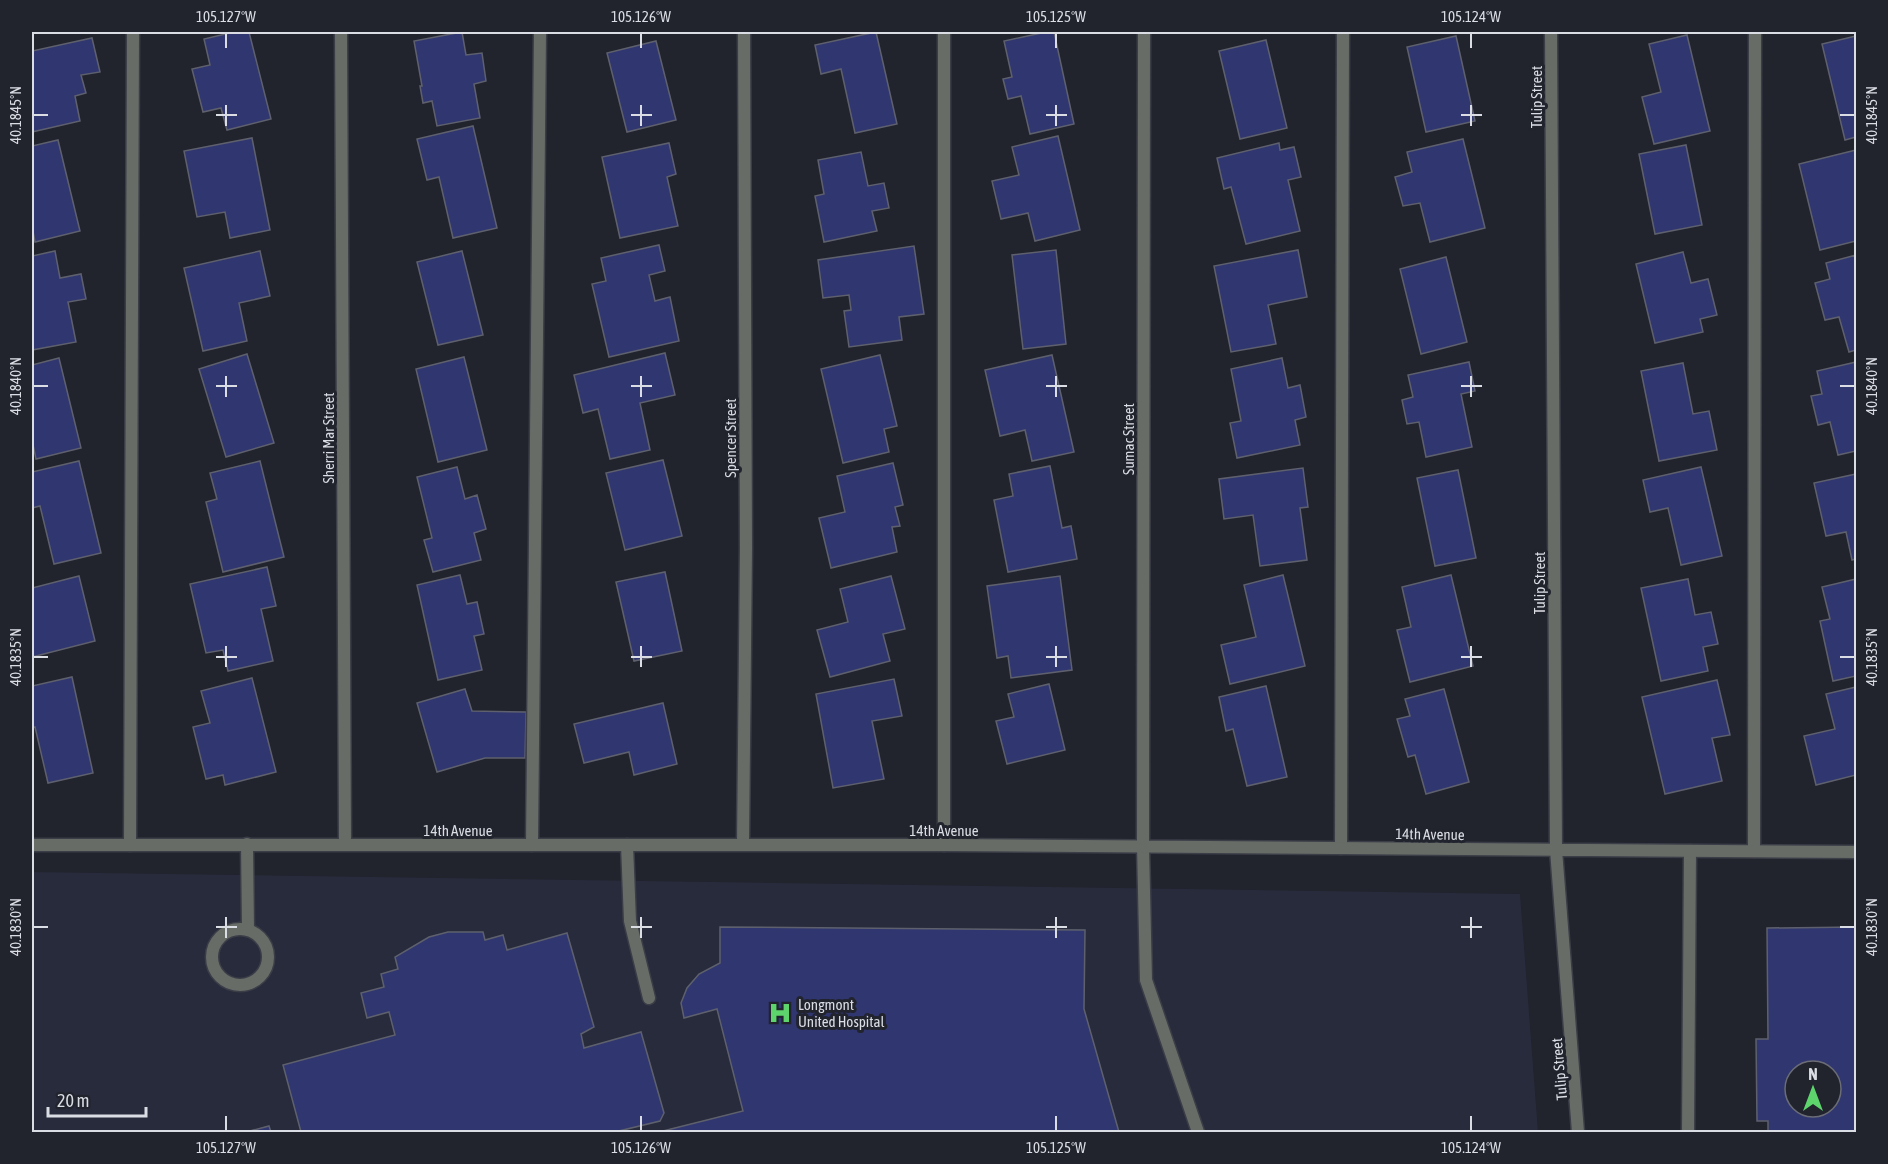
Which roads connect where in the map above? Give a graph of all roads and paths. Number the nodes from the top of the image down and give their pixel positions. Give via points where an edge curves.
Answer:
1 (134, 32) edge
2 (341, 32) edge
3 (540, 32) edge
4 (744, 32) edge
5 (944, 32) edge
6 (1144, 32) edge
7 (1343, 32) edge
8 (1551, 32) edge
9 (1755, 32) edge
10 (248, 844) junction
11 (345, 844) junction
12 (743, 844) junction
13 (32, 845) edge
14 (130, 845) junction
15 (532, 845) junction
16 (627, 845) junction
17 (944, 845) junction
18 (1143, 846) junction
19 (1341, 848) junction
20 (1556, 850) junction
21 (1690, 851) junction
22 (1754, 851) junction
23 (1857, 852) edge
24 (248, 930) junction
25 (649, 998) dead end
26 (1198, 1132) edge
27 (1578, 1132) edge
28 (1688, 1132) edge

1 - 14 street
2 - 11 street, Sherri Mar Street
3 - 15 street
4 - 12 street, Spencer Street
5 - 17 street
6 - 18 street, Sumac Street
7 - 19 street
8 - 20 street, Tulip Street
9 - 22 street
10 - 11 street, 14th Avenue
10 - 14 street, 14th Avenue
10 - 24 street
11 - 15 street, 14th Avenue
12 - 16 street, 14th Avenue
12 - 17 street, 14th Avenue
13 - 14 street, 14th Avenue
15 - 16 street, 14th Avenue
16 - 25 street via 630,921
17 - 18 street, 14th Avenue
18 - 19 street, 14th Avenue
18 - 26 street, Sumac Street via 1146,980
19 - 20 street, 14th Avenue
20 - 21 street, 14th Avenue
20 - 27 street, Tulip Street
21 - 22 street, 14th Avenue
21 - 28 street
22 - 23 street, 14th Avenue
24 - 24 street via 235,930 223,936 212,958 216,972 235,984 258,979 268,958 263,941

